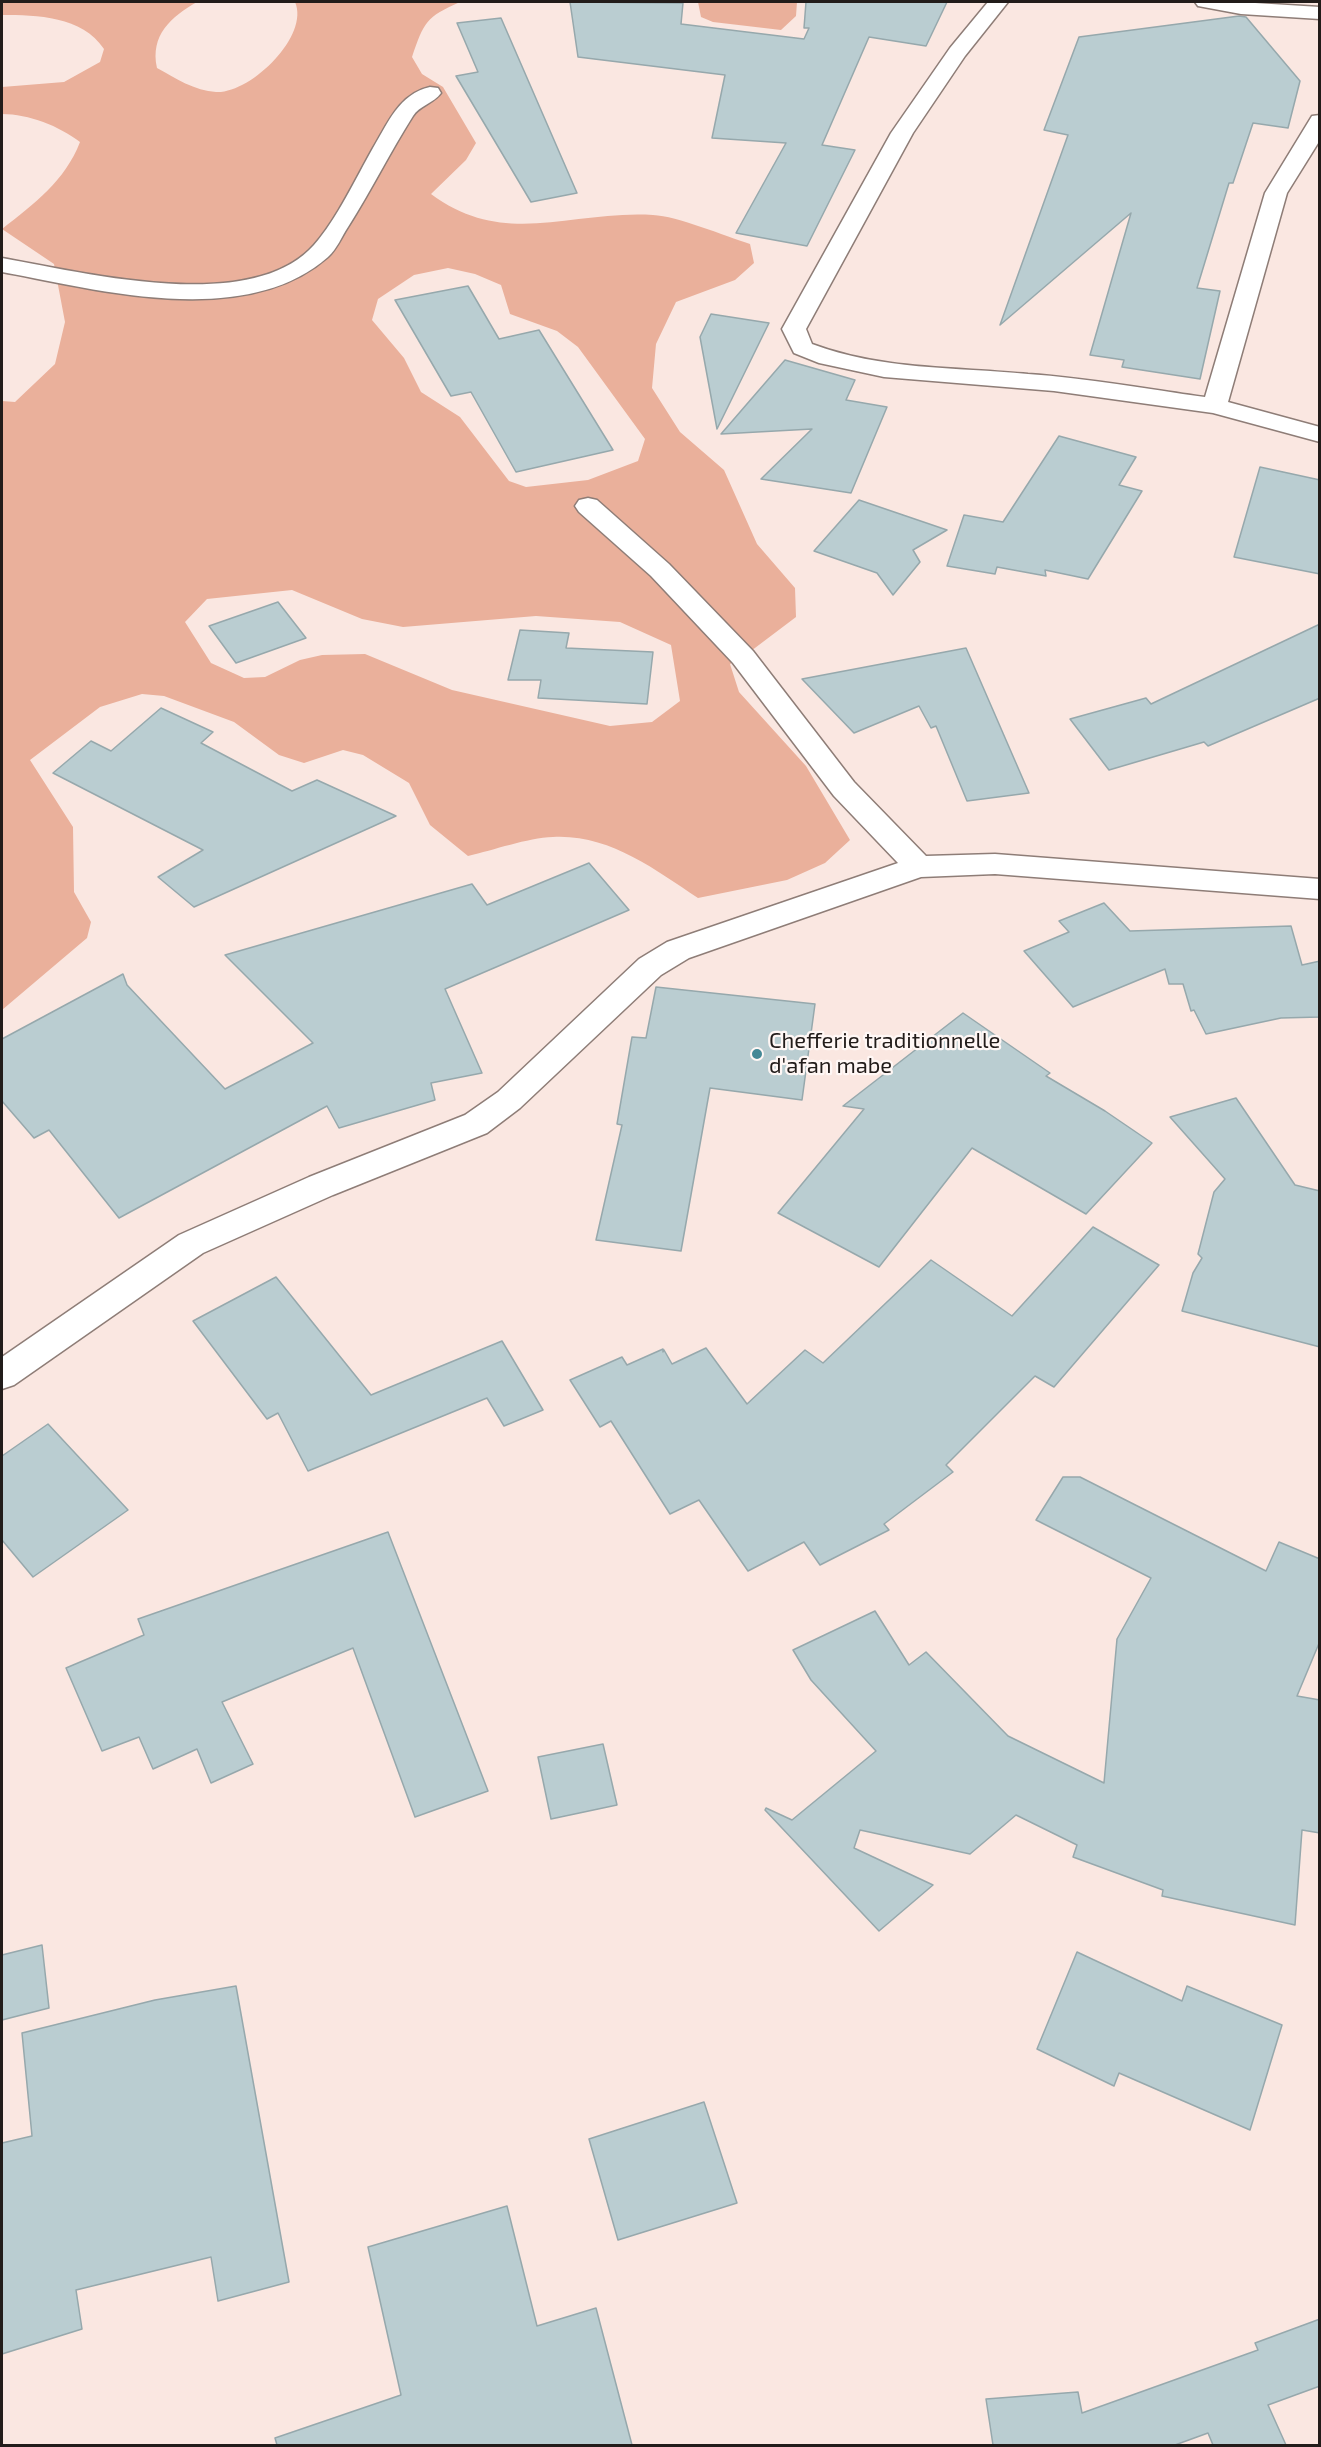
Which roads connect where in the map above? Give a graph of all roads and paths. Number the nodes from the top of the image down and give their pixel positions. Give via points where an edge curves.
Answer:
1 (998, 2) edge
2 (1205, 2) edge
3 (1320, 13) edge
4 (430, 93) dead end
5 (1320, 121) edge
6 (2, 265) edge
7 (1215, 406) junction
8 (1320, 435) edge
9 (588, 506) dead end
10 (919, 867) junction
11 (1320, 889) edge
12 (2, 1375) edge

1 - 7 street via 957,52 902,133 794,330 802,348 828,360 905,371 1032,381
2 - 3 street
4 - 6 street via 406,109 322,250 266,284 207,291 143,290
5 - 7 street via 1276,193
7 - 8 street
9 - 10 street via 660,570 743,657 844,789
10 - 11 street via 995,864
10 - 12 street via 678,950 650,967 509,1100 476,1125 321,1186 191,1244

